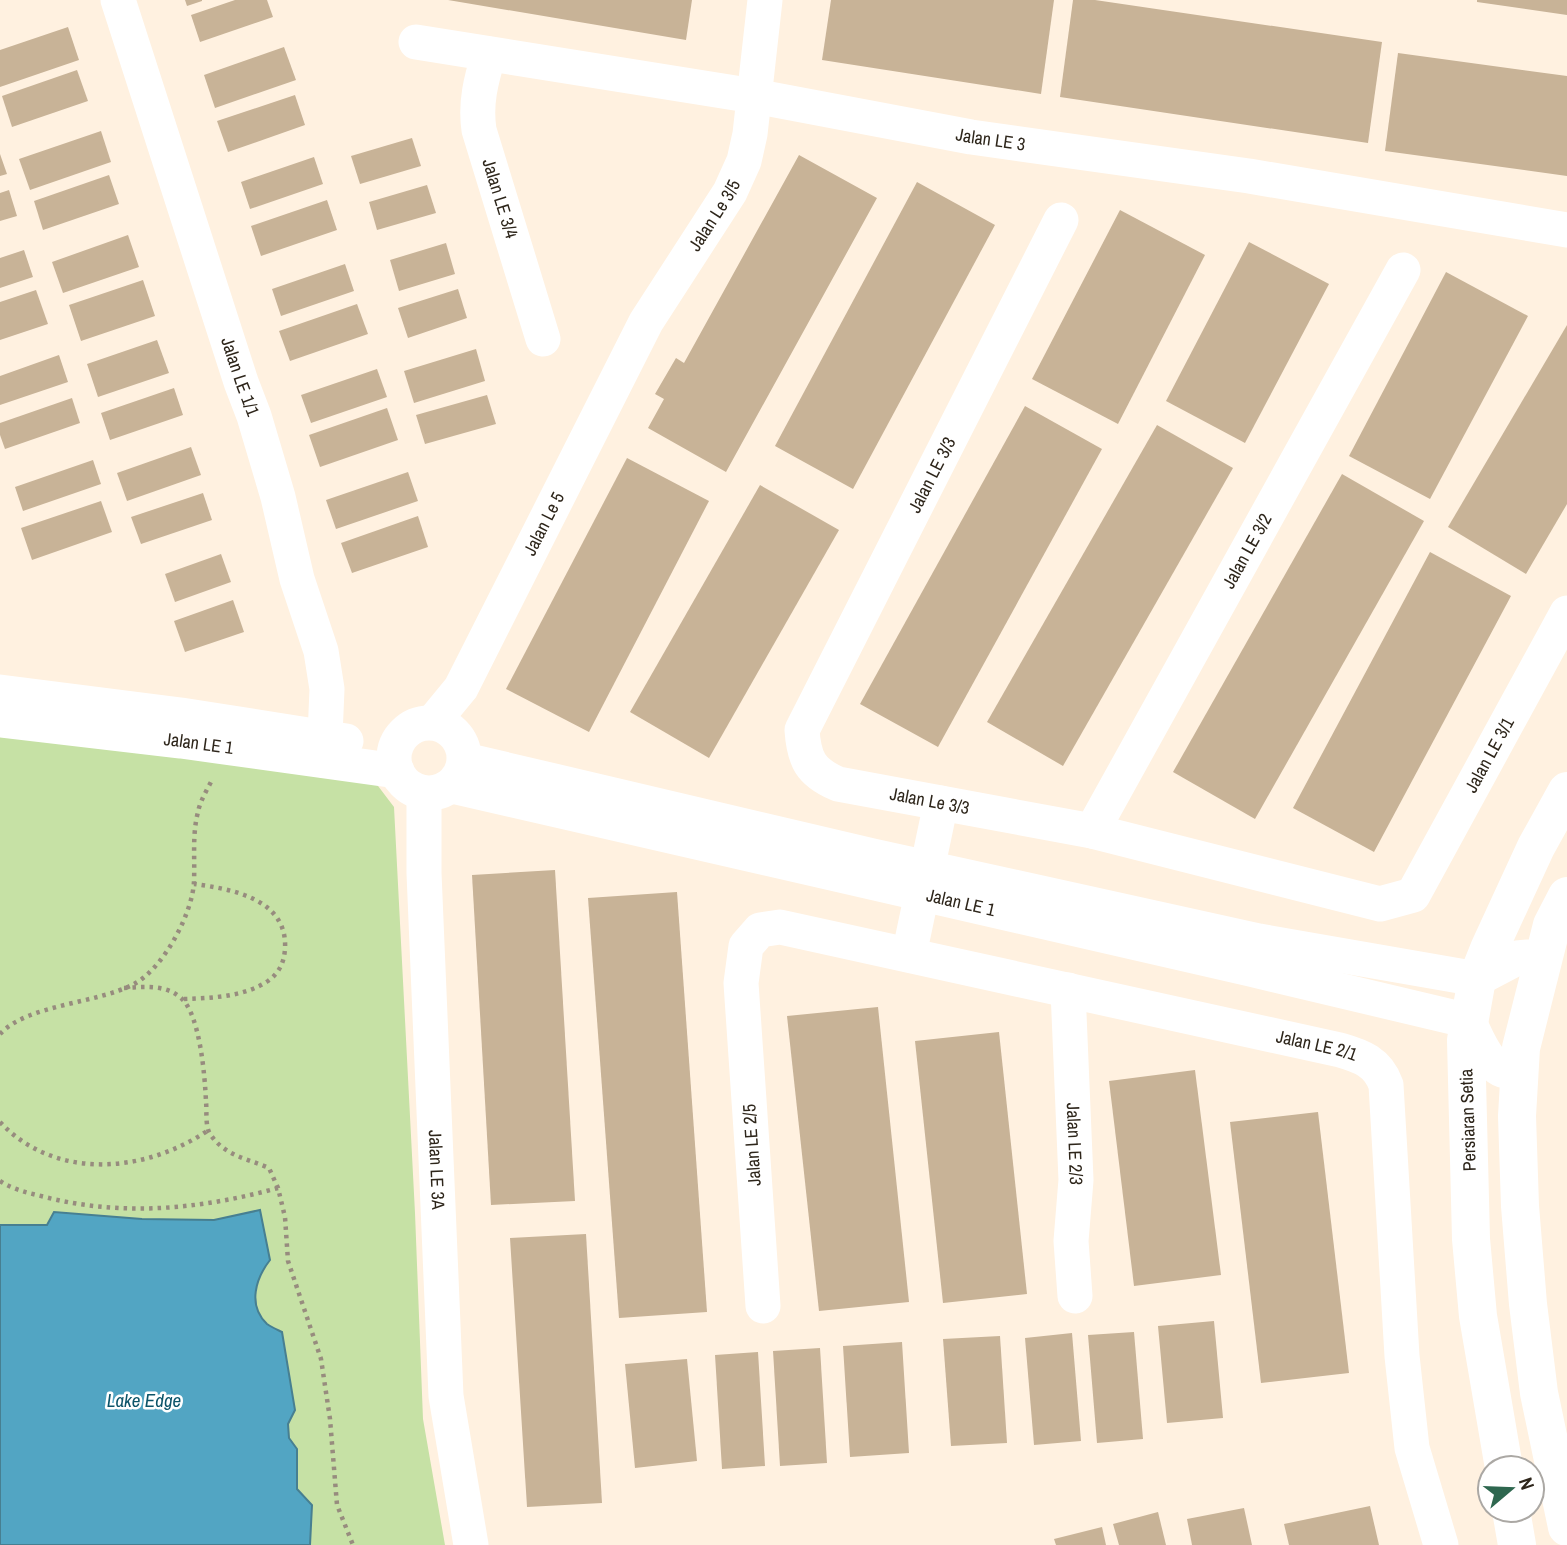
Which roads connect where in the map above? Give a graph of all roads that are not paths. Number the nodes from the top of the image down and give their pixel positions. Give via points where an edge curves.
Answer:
1 (118, 0) edge
2 (765, 0) edge
3 (416, 42) dead end
4 (489, 54) junction
5 (754, 96) junction
6 (1061, 220) dead end
7 (1567, 230) edge
8 (1403, 270) dead end
9 (646, 321) joint
10 (543, 339) dead end
11 (1567, 613) edge
12 (0, 692) edge
13 (0, 720) edge
14 (433, 722) junction
15 (802, 730) joint
16 (323, 748) junction
17 (396, 760) junction
18 (447, 780) junction
19 (1567, 791) edge
20 (941, 803) junction
21 (1092, 831) junction
22 (924, 881) junction
23 (1413, 895) joint
24 (1567, 896) edge
25 (909, 955) junction
26 (1541, 963) junction
27 (1477, 979) junction
28 (741, 983) joint
29 (1068, 990) junction
30 (1469, 1021) junction
31 (1518, 1068) junction
32 (1075, 1296) dead end
33 (762, 1306) dead end
34 (1502, 1454) edge
35 (1513, 1524) edge
36 (1567, 1527) edge
37 (471, 1545) edge
38 (1441, 1545) edge
39 (1517, 1545) edge

1 - 16 street, Jalan LE 1/1 via 254,416 321,652 327,688
2 - 5 street, Jalan Le 3/5
3 - 4 street, Jalan LE 3
4 - 5 street, Jalan LE 3
4 - 10 street, Jalan LE 3/4 via 476,111 479,130
5 - 7 street, Jalan LE 3 via 971,137 1249,176
5 - 9 street, Jalan Le 3/5 via 744,161 730,192
6 - 15 street, Jalan LE 3/3
8 - 21 street, Jalan LE 3/2
9 - 14 street, Jalan Le 5 via 461,688
11 - 23 street, Jalan LE 3/1
12 - 16 street, Jalan LE 1
13 - 16 street, Jalan LE 1
14 - 17 street via 417,724 403,733
14 - 18 street via 450,729 462,742
15 - 20 street, Jalan Le 3/3 via 808,762 820,776 838,784
16 - 17 street, Jalan LE 1
17 - 18 street via 400,778 410,788
18 - 22 street, Jalan LE 1
18 - 37 street, Jalan LE 3A via 424,873 446,1396
19 - 27 street, Persiaran Setia via 1536,847
20 - 21 street, Jalan Le 3/3
20 - 22 street
21 - 23 street, Jalan Le 3/3 via 1380,904
22 - 25 street
22 - 27 street, Jalan LE 1
22 - 30 street, Jalan LE 1 via 1263,972
24 - 26 street
25 - 28 street, Jalan LE 2/1 via 780,927 760,930 746,946
25 - 29 street, Jalan LE 2/1
26 - 27 street via 1517,958
26 - 31 street
27 - 30 street, Persiaran Setia
28 - 33 street, Jalan LE 2/5
29 - 32 street, Jalan LE 2/3 via 1076,1180 1071,1241
29 - 38 street, Jalan LE 2/1 via 1340,1049 1363,1057 1381,1071 1412,1448
30 - 31 street via 1480,1047 1500,1069
30 - 34 street, Persiaran Setia via 1471,1239 1478,1316
31 - 36 street via 1520,1206 1528,1304 1539,1393
35 - 39 street

